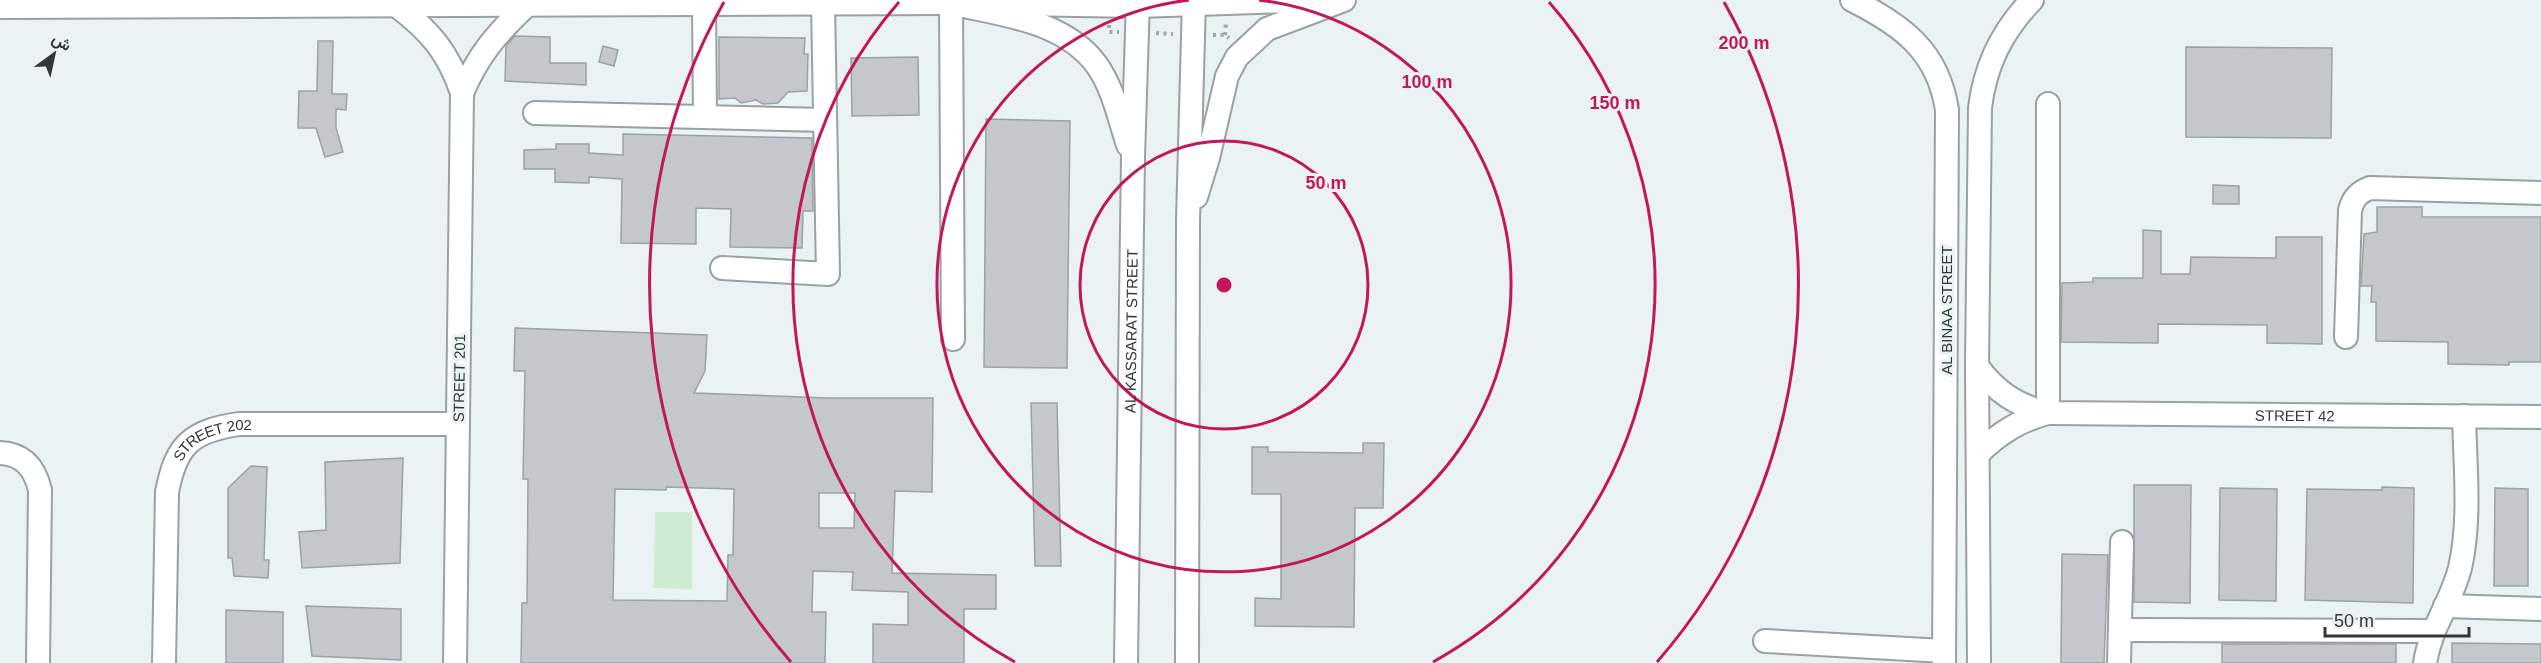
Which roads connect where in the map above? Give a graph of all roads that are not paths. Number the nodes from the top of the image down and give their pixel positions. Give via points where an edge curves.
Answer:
1 (1321, 0) edge
2 (1344, 0) edge
3 (1852, 0) edge
4 (2032, 0) edge
5 (1194, 2) edge
6 (951, 3) junction
7 (1138, 3) edge
8 (704, 4) junction
9 (823, 4) junction
10 (527, 5) junction
11 (397, 6) junction
12 (0, 7) edge
13 (462, 93) junction
14 (2048, 104) dead end
15 (535, 113) dead end
16 (705, 117) junction
17 (825, 120) junction
18 (1133, 158) junction
19 (2541, 193) edge
20 (1188, 221) junction
21 (722, 268) dead end
22 (2346, 337) dead end
23 (952, 339) dead end
24 (1977, 366) junction
25 (2048, 413) junction
26 (2464, 416) junction
27 (2541, 417) edge
28 (458, 424) junction
29 (0, 453) edge
30 (1978, 454) junction
31 (2122, 543) dead end
32 (2445, 606) junction
33 (2541, 609) edge
34 (2120, 630) junction
35 (2432, 631) junction
36 (1765, 641) dead end
37 (1124, 656) edge
38 (1944, 657) edge
39 (38, 663) edge
40 (164, 663) edge
41 (455, 663) edge
42 (1187, 663) edge
43 (1979, 663) edge
44 (2119, 663) edge
45 (2425, 663) edge

1 - 5 street
2 - 20 street via 1267,29 1237,57 1227,76 1208,159
3 - 38 street, AL BINAA STREET via 1891,21 1918,44 1937,74 1947,110
4 - 24 street, AL BINAA STREET via 2000,42 1982,91
5 - 7 street
5 - 20 street
6 - 7 street
6 - 9 street
6 - 18 street via 1034,23 1059,32 1081,47 1109,87
6 - 23 street
7 - 18 street, AL KASSARAT STREET
8 - 9 street
8 - 10 street
8 - 16 street
9 - 17 street
10 - 11 street
10 - 13 street, STREET 201 via 487,45
11 - 12 street
11 - 13 street, STREET 201 via 439,44
13 - 28 street, STREET 201
14 - 25 street
15 - 16 street
16 - 17 street
17 - 21 street via 828,274
18 - 37 street, AL KASSARAT STREET
19 - 22 street via 2370,188 2363,191 2350,210
20 - 42 street
24 - 25 street, STREET 42 via 2000,392 2031,409
24 - 30 street, AL BINAA STREET
25 - 26 street, STREET 42
25 - 30 street, STREET 42 via 2002,432
26 - 27 street, STREET 42
26 - 32 street via 2463,551
28 - 40 street, STREET 202 via 239,424 211,428 188,443 172,465 167,492
28 - 41 street, STREET 201
29 - 39 street via 26,461 36,474 40,490
30 - 43 street, AL BINAA STREET
31 - 34 street
32 - 33 street
32 - 35 street
34 - 35 street
34 - 44 street
35 - 45 street
36 - 38 street

